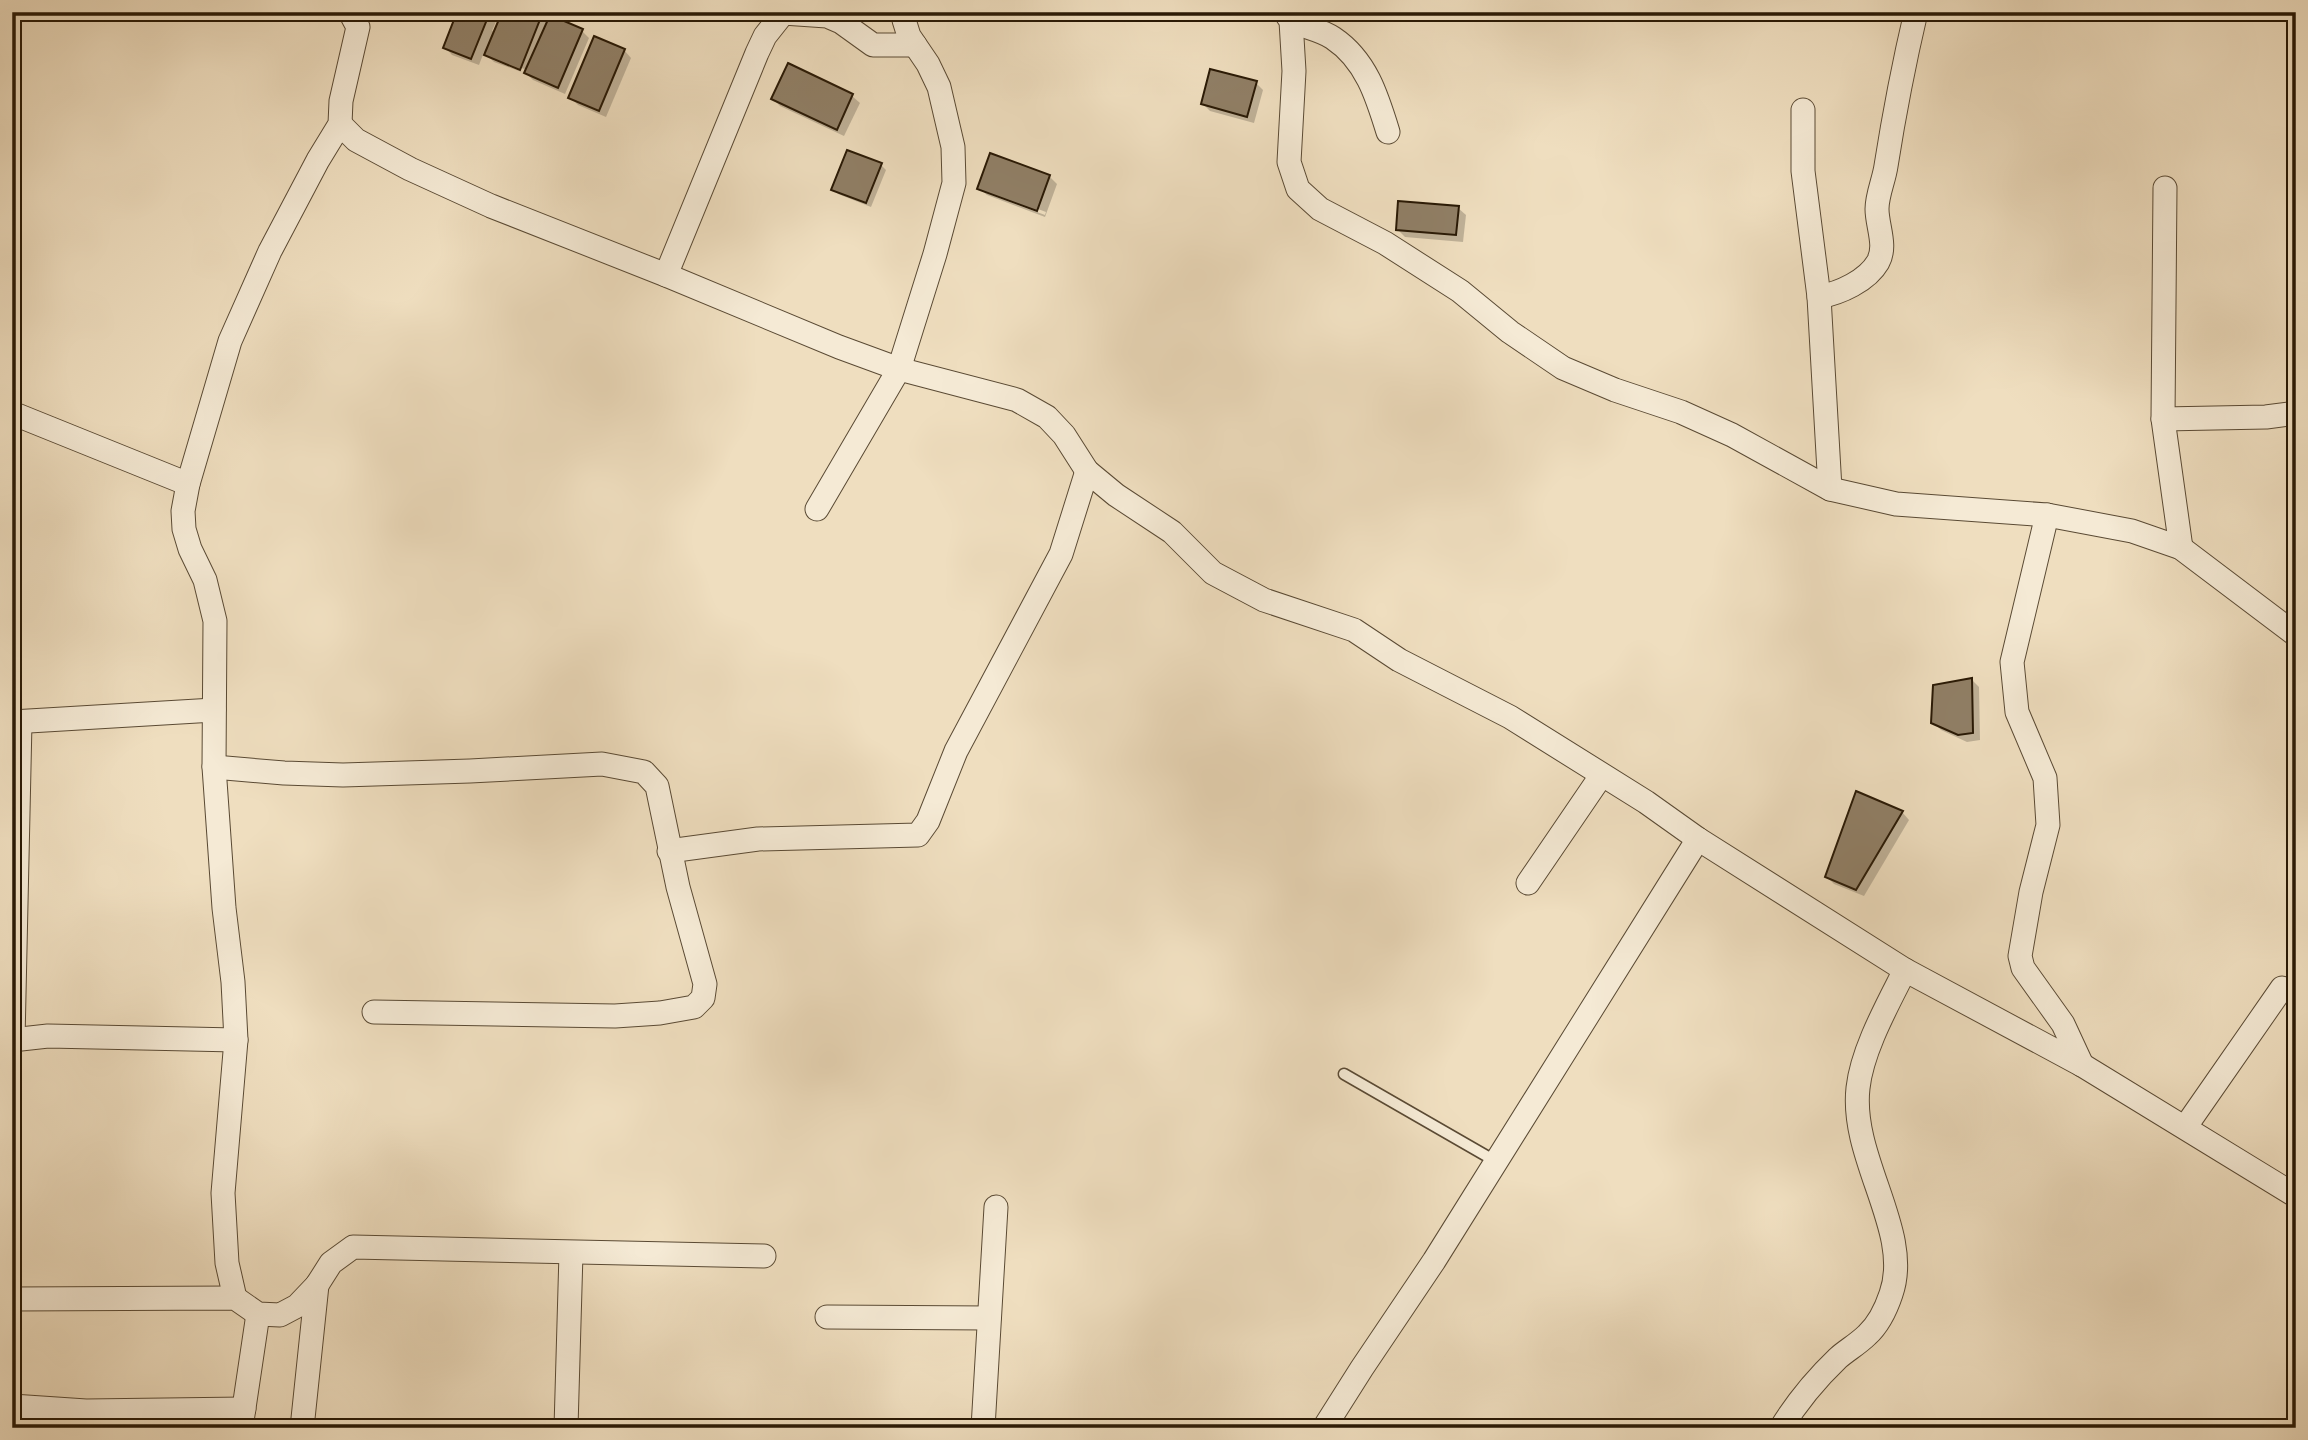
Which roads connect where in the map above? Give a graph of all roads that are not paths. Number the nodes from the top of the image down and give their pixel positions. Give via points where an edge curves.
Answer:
1 (906, 12) edge
2 (1916, 12) edge
3 (783, 13) edge
4 (359, 17) edge
5 (1288, 17) edge
6 (915, 45) junction
7 (1803, 110) dead end
8 (340, 124) junction
9 (1388, 132) dead end
10 (2165, 188) dead end
11 (666, 275) junction
12 (1819, 297) junction
13 (900, 369) junction
14 (12, 413) edge
15 (2296, 413) edge
16 (2163, 419) junction
17 (1087, 471) junction
18 (188, 484) junction
19 (1830, 489) junction
20 (817, 509) dead end
21 (2047, 515) junction
22 (2182, 548) junction
23 (2296, 635) edge
24 (214, 710) junction
25 (16, 722) edge
26 (214, 767) junction
27 (1601, 776) junction
28 (1698, 839) junction
29 (669, 851) junction
30 (1528, 883) dead end
31 (1905, 970) junction
32 (2282, 988) dead end
33 (374, 1012) dead end
34 (13, 1040) edge
35 (236, 1040) junction
36 (2082, 1065) junction
37 (1344, 1074) dead end
38 (2186, 1126) junction
39 (1497, 1162) junction
40 (2296, 1196) edge
41 (996, 1207) dead end
42 (571, 1253) junction
43 (764, 1256) dead end
44 (317, 1285) junction
45 (235, 1298) junction
46 (12, 1299) edge
47 (258, 1314) junction
48 (827, 1317) dead end
49 (989, 1318) junction
50 (12, 1406) edge
51 (242, 1418) edge
52 (302, 1428) edge
53 (566, 1428) edge
54 (983, 1428) edge
55 (1324, 1428) edge
56 (1781, 1428) edge

1 - 6 street via 904,20
2 - 12 street via 1877,206 1882,239 1879,261 1868,274 1835,294
3 - 6 street via 827,16 873,45
3 - 11 street via 757,53
4 - 8 street
5 - 9 street via 1332,37 1361,64 1377,94
5 - 19 street via 1294,71 1289,162 1298,189 1320,209 1385,243 1460,291 1563,368 1732,435
6 - 13 street via 939,87 953,147 954,183
7 - 12 street via 1802,171
8 - 11 street via 356,140 410,169
8 - 18 street via 276,240 230,341
10 - 16 street
11 - 13 street
12 - 19 street
13 - 17 street via 1017,400 1048,417
13 - 20 street
14 - 18 street
15 - 16 street
16 - 22 street
17 - 27 street via 1172,532 1213,573 1264,600 1354,630 1399,660 1510,717
17 - 29 street via 1061,554 962,739 918,835 758,839
18 - 24 street via 184,529 205,580 215,621
19 - 21 street via 1896,504
21 - 22 street via 2132,531
21 - 36 street via 2012,662 2017,712 2045,778 2048,825 2020,956 2023,968 2063,1024
22 - 23 street
24 - 25 street
24 - 26 street
25 - 34 street
26 - 29 street via 343,775 602,764 644,772 657,786
26 - 35 street
27 - 28 street
27 - 30 street
28 - 31 street
28 - 39 street
29 - 33 street via 705,984 703,998 694,1007 615,1016
31 - 36 street
31 - 56 street via 1858,1088 1861,1140 1893,1234 1896,1267 1892,1292 1867,1335 1838,1358 1796,1404
32 - 38 street
34 - 35 street via 61,1036
35 - 45 street via 223,1194 226,1263
36 - 38 street
37 - 39 lane
38 - 40 street
39 - 55 street
41 - 49 street
42 - 43 street
42 - 44 street via 353,1247 331,1263
42 - 53 street
44 - 47 street via 298,1306 280,1315
44 - 52 street
45 - 46 street
45 - 47 street
47 - 51 street
48 - 49 street
49 - 54 street
50 - 51 street

